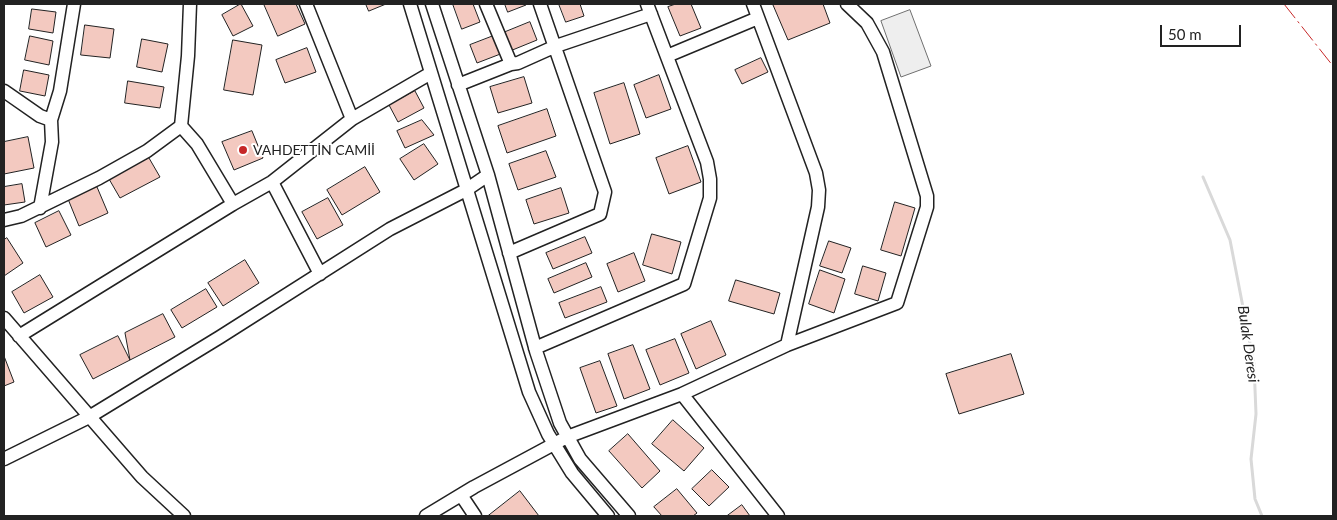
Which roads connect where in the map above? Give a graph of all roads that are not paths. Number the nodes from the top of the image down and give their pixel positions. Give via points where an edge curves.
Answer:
1 (74, 4) edge
2 (190, 4) edge
3 (306, 4) edge
4 (410, 4) edge
5 (432, 4) edge
6 (486, 4) edge
7 (540, 4) edge
8 (753, 4) edge
9 (847, 4) edge
10 (649, 9) edge
11 (758, 18) junction
12 (556, 46) junction
13 (667, 56) junction
14 (511, 64) junction
15 (431, 73) junction
16 (458, 85) junction
17 (4, 92) edge
18 (352, 119) junction
19 (51, 120) junction
20 (181, 126) junction
21 (488, 175) junction
22 (272, 182) junction
23 (466, 190) junction
24 (233, 204) junction
25 (40, 208) junction
26 (4, 220) edge
27 (509, 253) junction
28 (320, 274) junction
29 (4, 318) edge
30 (19, 336) junction
31 (786, 345) junction
32 (535, 348) junction
33 (682, 394) junction
34 (89, 416) junction
35 (567, 437) junction
36 (554, 443) junction
37 (4, 459) edge
38 (461, 495) junction
39 (184, 516) edge
40 (426, 516) edge
41 (476, 516) edge
42 (608, 516) edge
43 (629, 516) edge
44 (778, 516) edge

1 - 19 street via 60,91
2 - 20 street
3 - 18 street
4 - 15 street
5 - 16 street
6 - 14 street
7 - 12 street
8 - 11 street
9 - 31 street via 867,23 883,52 927,196 927,208 897,304
10 - 12 street
10 - 13 street
11 - 13 street
11 - 31 street via 816,173 819,190 818,208
12 - 14 street
12 - 27 street via 604,192 600,214
13 - 32 street via 707,162 710,179 710,198 684,284
14 - 16 street
15 - 18 street
15 - 23 street
16 - 21 street
17 - 19 street
18 - 22 street
19 - 25 street via 52,142
20 - 24 street via 197,144
20 - 25 street via 147,151
21 - 23 street
21 - 27 street
22 - 24 street
22 - 28 street
23 - 28 street via 390,229
23 - 36 street via 529,392
24 - 30 street
25 - 26 street
27 - 32 street
28 - 34 street
29 - 30 street
30 - 34 street
31 - 33 street
32 - 35 street
33 - 35 street
33 - 44 street
34 - 37 street
34 - 39 street via 142,477
35 - 36 street
35 - 43 street via 580,459
36 - 38 street
36 - 42 street via 572,473
38 - 40 street
38 - 41 street

